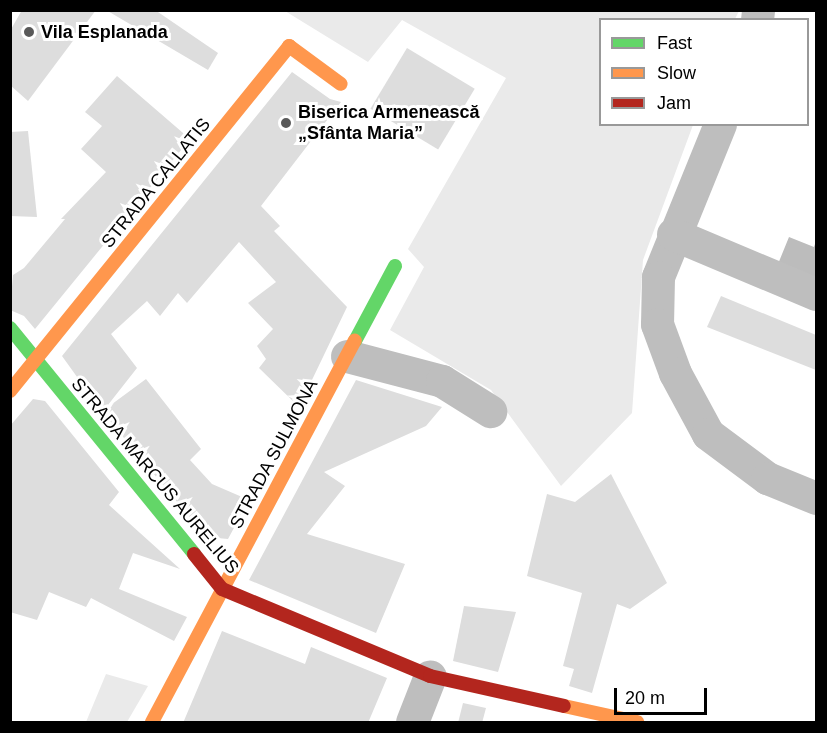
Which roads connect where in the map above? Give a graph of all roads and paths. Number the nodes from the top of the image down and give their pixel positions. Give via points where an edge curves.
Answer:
1 (341, 84) dead end
2 (719, 126) edge
3 (673, 234) junction
4 (395, 266) dead end
5 (816, 294) edge
6 (10, 328) edge
7 (347, 356) junction
8 (36, 360) junction
9 (10, 391) edge
10 (490, 411) dead end
11 (816, 498) edge
12 (222, 589) junction
13 (430, 676) junction
14 (152, 723) edge
15 (412, 723) edge
16 (637, 723) edge

1 - 8 street, STRADA CALLATIS via 289,46
2 - 3 street
3 - 5 street
3 - 11 street via 658,277 657,324 675,373 708,434 767,478
4 - 7 street, STRADA SULMONA
6 - 8 street, STRADA MARCUS AURELIUS
7 - 10 street via 442,381
7 - 12 street, STRADA SULMONA
8 - 9 street, STRADA CALLATIS
8 - 12 street, STRADA MARCUS AURELIUS
12 - 13 street, STRADA MARCUS AURELIUS
12 - 14 street, STRADA SULMONA
13 - 15 street
13 - 16 street, STRADA MARCUS AURELIUS

